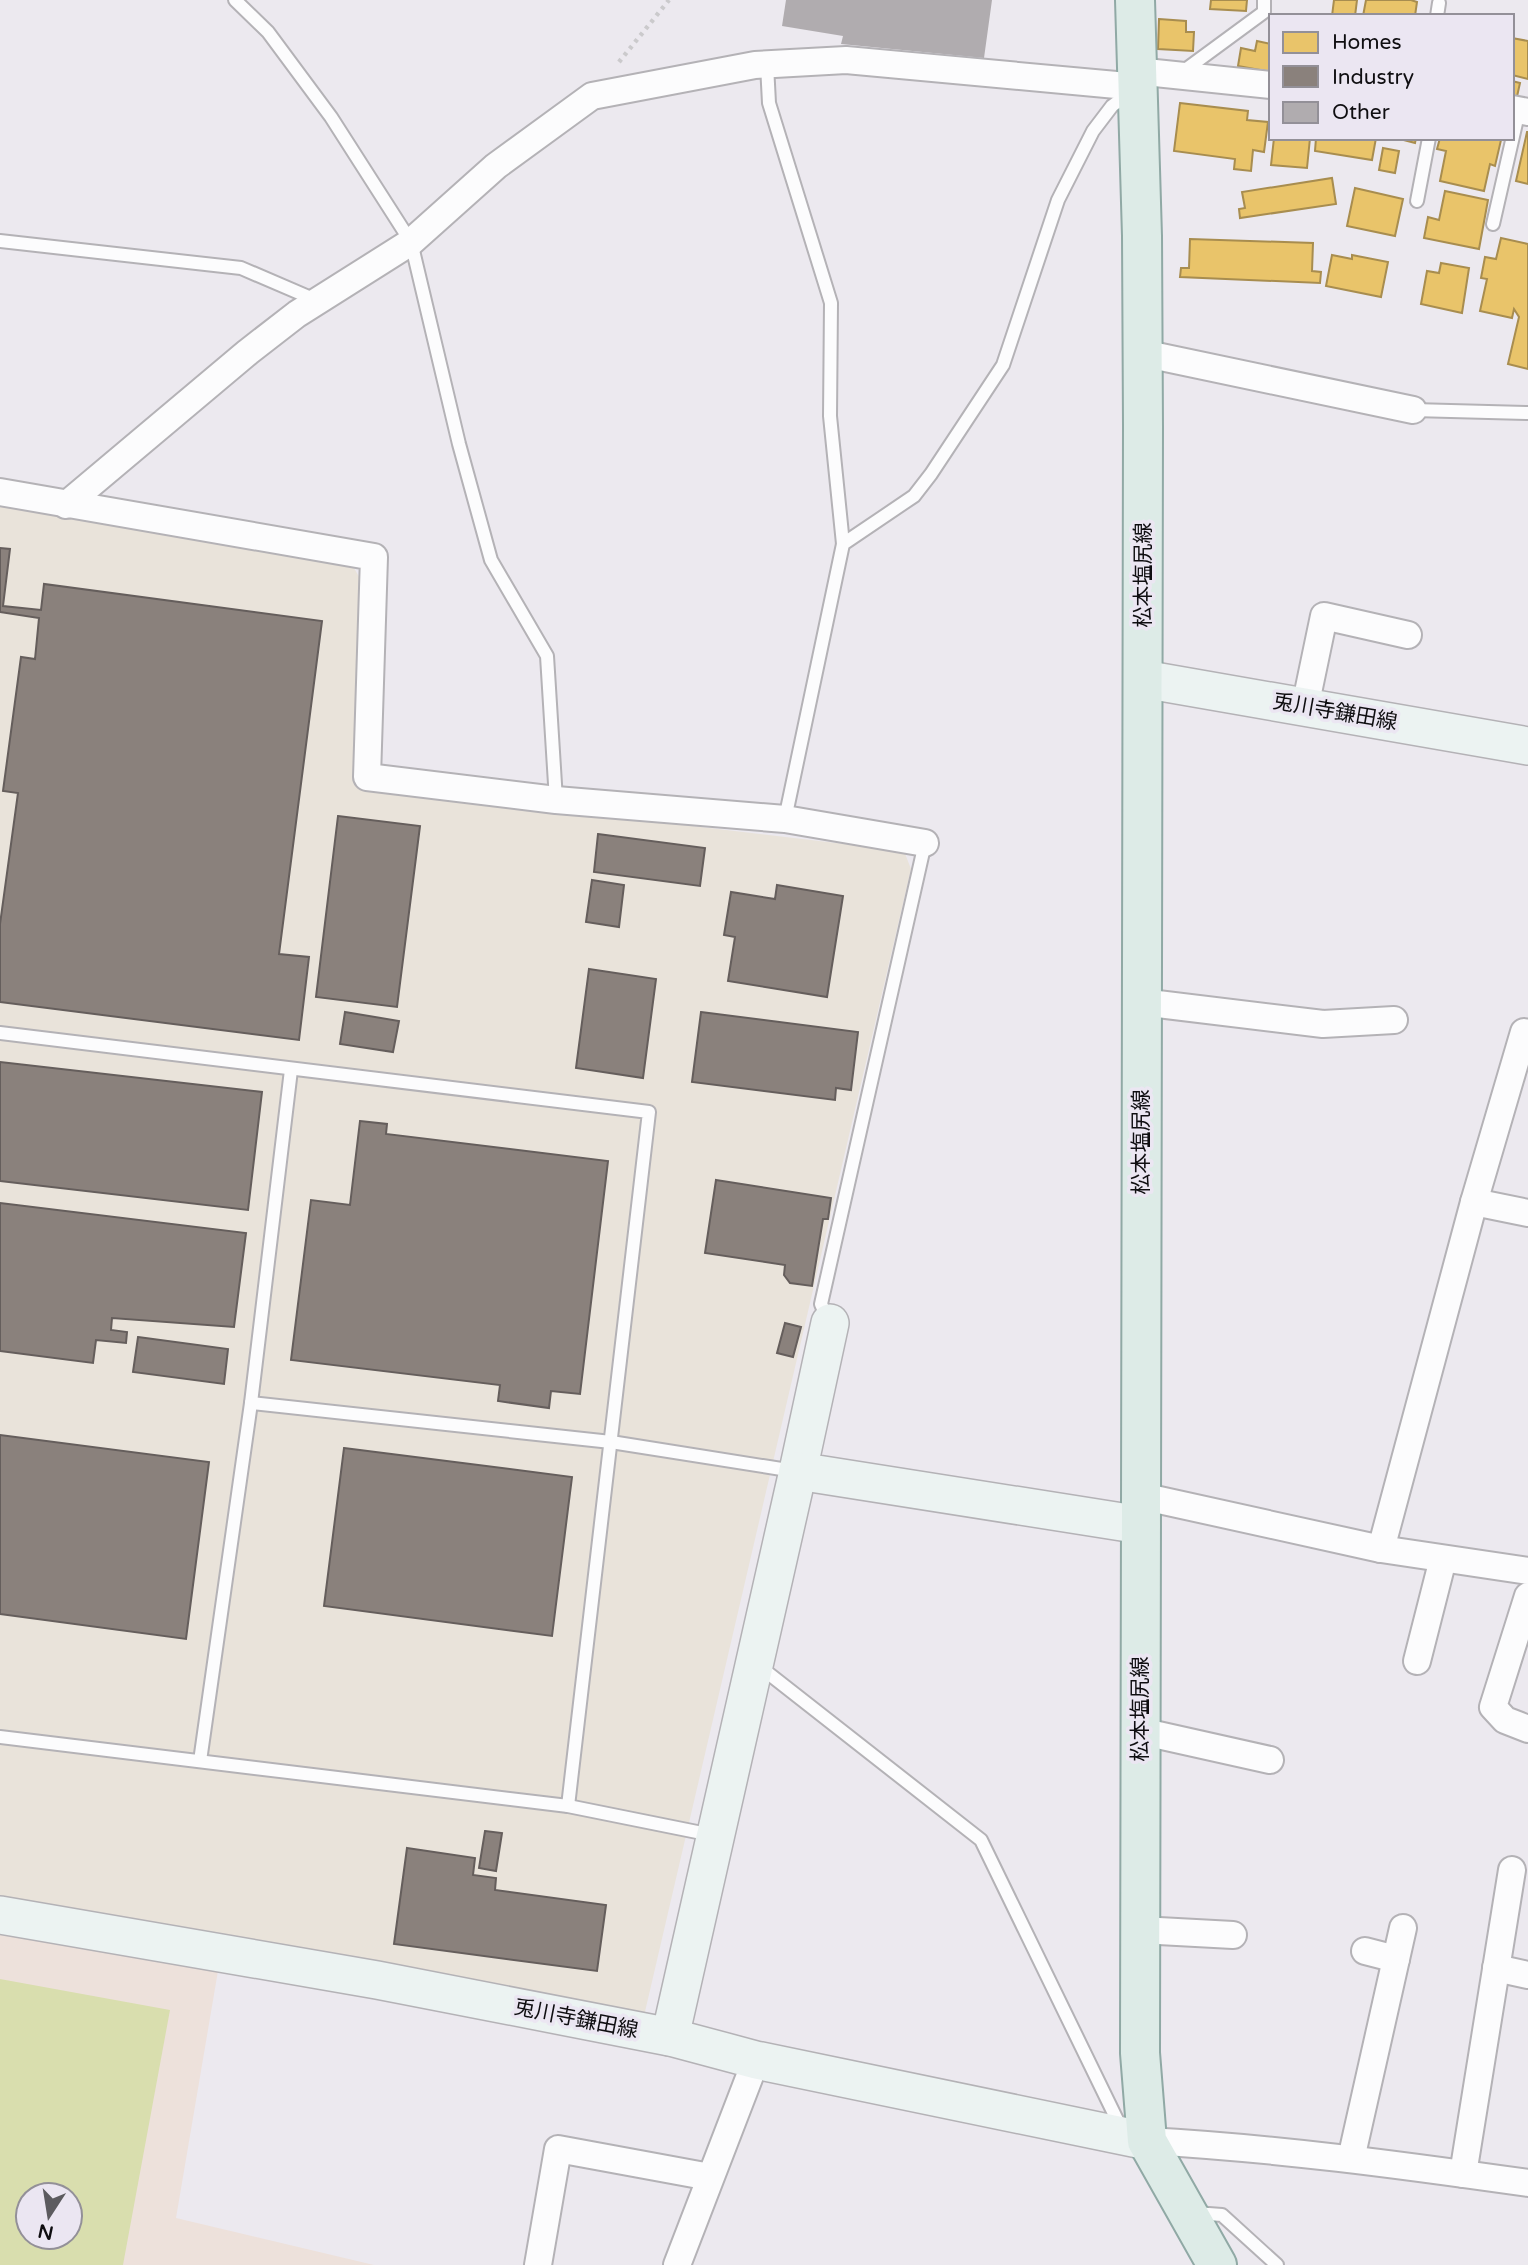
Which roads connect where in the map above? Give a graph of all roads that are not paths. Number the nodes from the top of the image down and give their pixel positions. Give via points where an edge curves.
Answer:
1 (235, 0) edge
2 (1135, 0) edge
3 (1264, 0) edge
4 (767, 65) junction
5 (1178, 75) junction
6 (1137, 79) junction
7 (1269, 85) edge
8 (1520, 110) edge
9 (1514, 135) edge
10 (1429, 140) edge
11 (1513, 140) edge
12 (1417, 201) dead end
13 (1493, 224) dead end
14 (0, 241) edge
15 (411, 242) junction
16 (318, 301) junction
17 (1142, 353) junction
18 (1413, 410) joint
19 (1528, 413) edge
20 (0, 492) edge
21 (66, 505) junction
22 (843, 544) junction
23 (1408, 635) dead end
24 (1143, 679) junction
25 (1305, 707) junction
26 (1528, 746) edge
27 (556, 800) junction
28 (785, 819) junction
29 (925, 843) joint
30 (1141, 1002) junction
31 (1394, 1020) dead end
32 (0, 1033) edge
33 (1528, 1033) edge
34 (291, 1070) junction
35 (1475, 1202) junction
36 (1528, 1213) edge
37 (830, 1323) joint
38 (251, 1403) junction
39 (611, 1442) junction
40 (798, 1471) junction
41 (1141, 1511) junction
42 (1381, 1549) junction
43 (1443, 1559) junction
44 (1528, 1571) edge
45 (1528, 1596) edge
46 (1417, 1661) dead end
47 (754, 1662) junction
48 (1528, 1729) edge
49 (1140, 1731) junction
50 (0, 1737) edge
51 (1270, 1760) dead end
52 (200, 1761) junction
53 (568, 1806) junction
54 (716, 1836) junction
55 (1511, 1870) dead end
56 (0, 1915) edge
57 (1403, 1928) dead end
58 (1140, 1930) junction
59 (1233, 1935) dead end
60 (1364, 1951) dead end
61 (1396, 1959) junction
62 (1496, 1968) junction
63 (1528, 1975) edge
64 (670, 2037) junction
65 (756, 2060) junction
66 (1136, 2139) junction
67 (1351, 2160) junction
68 (1463, 2174) junction
69 (710, 2177) junction
70 (1528, 2183) edge
71 (1187, 2213) junction
72 (538, 2265) edge
73 (677, 2265) edge
74 (1217, 2265) edge
75 (1277, 2265) edge

1 - 15 lane via 268,32 331,117
2 - 6 main road, 松本塩尻線
3 - 5 lane via 1264,12
4 - 6 street via 846,60
4 - 15 street via 592,96 496,166
4 - 22 lane via 769,103 831,303 830,416
5 - 6 street
5 - 7 street
6 - 17 main road, 松本塩尻線
6 - 22 lane via 1093,131 1058,200 1003,365 914,496
8 - 9 lane
10 - 12 lane
11 - 13 lane
14 - 16 lane via 241,268
15 - 16 street
15 - 27 lane via 491,560 547,656
16 - 21 street via 248,352
17 - 18 street
17 - 24 main road, 松本塩尻線
18 - 19 lane
20 - 21 street
21 - 27 street via 374,558 366,777
22 - 28 lane
23 - 25 street via 1324,617
24 - 25 main road, 兎川寺鎌田線
24 - 30 main road, 松本塩尻線
25 - 26 main road, 兎川寺鎌田線
27 - 28 street
28 - 29 street
29 - 37 lane via 821,1304
30 - 31 street via 1323,1024
30 - 41 main road, 松本塩尻線
32 - 34 lane
33 - 35 street via 1524,1032
34 - 38 lane
34 - 39 lane via 649,1112
35 - 36 street
35 - 42 street
37 - 40 main road
38 - 39 lane
38 - 52 lane
39 - 40 lane
39 - 53 lane
40 - 41 main road
40 - 47 main road
41 - 42 street
41 - 49 main road, 松本塩尻線
42 - 43 street
43 - 44 street
43 - 46 street
45 - 48 street via 1493,1707 1506,1720
47 - 54 main road
47 - 66 lane via 981,1840
49 - 51 street
49 - 58 main road, 松本塩尻線
50 - 52 lane
52 - 53 lane
53 - 54 lane
54 - 64 main road
55 - 62 street
56 - 64 main road, 兎川寺鎌田線 via 377,1980
57 - 61 street
58 - 59 street
58 - 66 main road, 松本塩尻線
60 - 61 street
61 - 67 street
62 - 63 street
62 - 68 street
64 - 65 main road, 兎川寺鎌田線
65 - 66 main road, 兎川寺鎌田線
65 - 69 street
66 - 67 street
66 - 71 main road, 松本塩尻線
67 - 68 street
68 - 70 street
69 - 72 street via 558,2149
69 - 73 street
71 - 74 main road, 松本塩尻線
71 - 75 lane via 1222,2215

